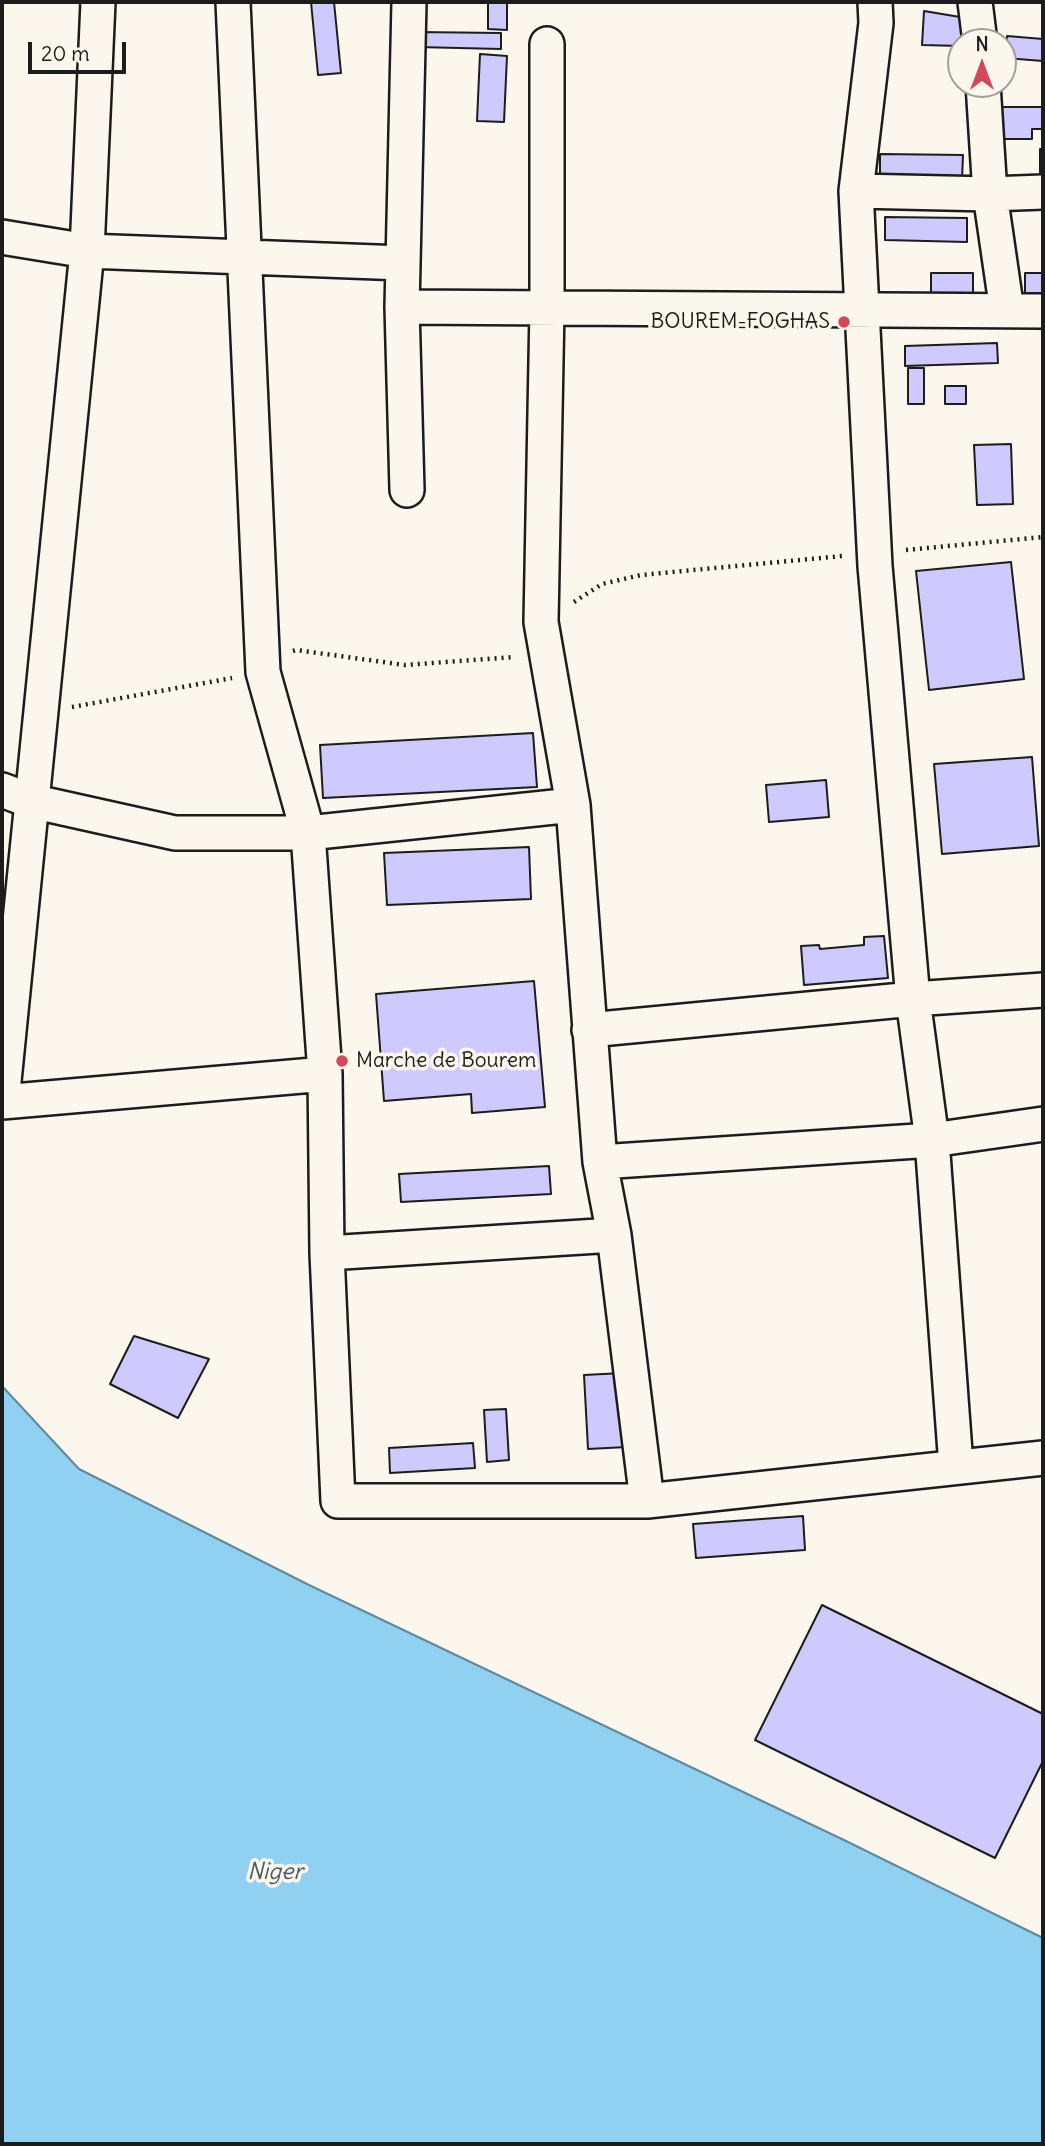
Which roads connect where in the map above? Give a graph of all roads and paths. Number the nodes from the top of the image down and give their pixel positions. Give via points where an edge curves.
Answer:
1 (98, 2) edge
2 (233, 2) edge
3 (409, 2) edge
4 (875, 2) edge
5 (975, 2) edge
6 (978, 28) edge
7 (547, 44) dead end
8 (984, 98) edge
9 (856, 191) junction
10 (1043, 192) edge
11 (990, 194) junction
12 (2, 237) edge
13 (87, 251) junction
14 (244, 258) junction
15 (403, 263) junction
16 (402, 307) junction
17 (547, 308) junction
18 (862, 309) junction
19 (1007, 310) junction
20 (1043, 311) edge
21 (407, 490) dead end
22 (16, 796) edge
23 (573, 805) junction
24 (308, 834) junction
25 (1043, 990) edge
26 (913, 999) junction
27 (6, 1000) edge
28 (589, 1030) junction
29 (325, 1074) junction
30 (2, 1102) edge
31 (1043, 1124) edge
32 (932, 1140) junction
33 (600, 1162) junction
34 (614, 1235) junction
35 (327, 1253) junction
36 (1043, 1458) edge
37 (956, 1466) junction
38 (647, 1501) junction

1 - 13 street
2 - 14 street
3 - 15 street
4 - 9 street
5 - 6 street
7 - 17 street
8 - 11 street
9 - 11 street
9 - 18 street
10 - 11 street
11 - 19 street
12 - 13 street
13 - 14 street
13 - 22 street
14 - 15 street
14 - 24 street via 262,672
15 - 16 street
16 - 17 street
16 - 21 street
17 - 18 street
17 - 23 street via 541,622
18 - 19 street
18 - 26 street via 875,566
19 - 20 street
22 - 24 street via 175,834
22 - 27 street
23 - 24 street
23 - 28 street
24 - 29 street
25 - 26 street
26 - 28 street
26 - 32 street
27 - 30 street
28 - 33 street
29 - 30 street
29 - 35 street
31 - 32 street
32 - 33 street
32 - 37 street
33 - 34 street
34 - 35 street
34 - 38 street
35 - 38 street via 338,1501
36 - 37 street
37 - 38 street

